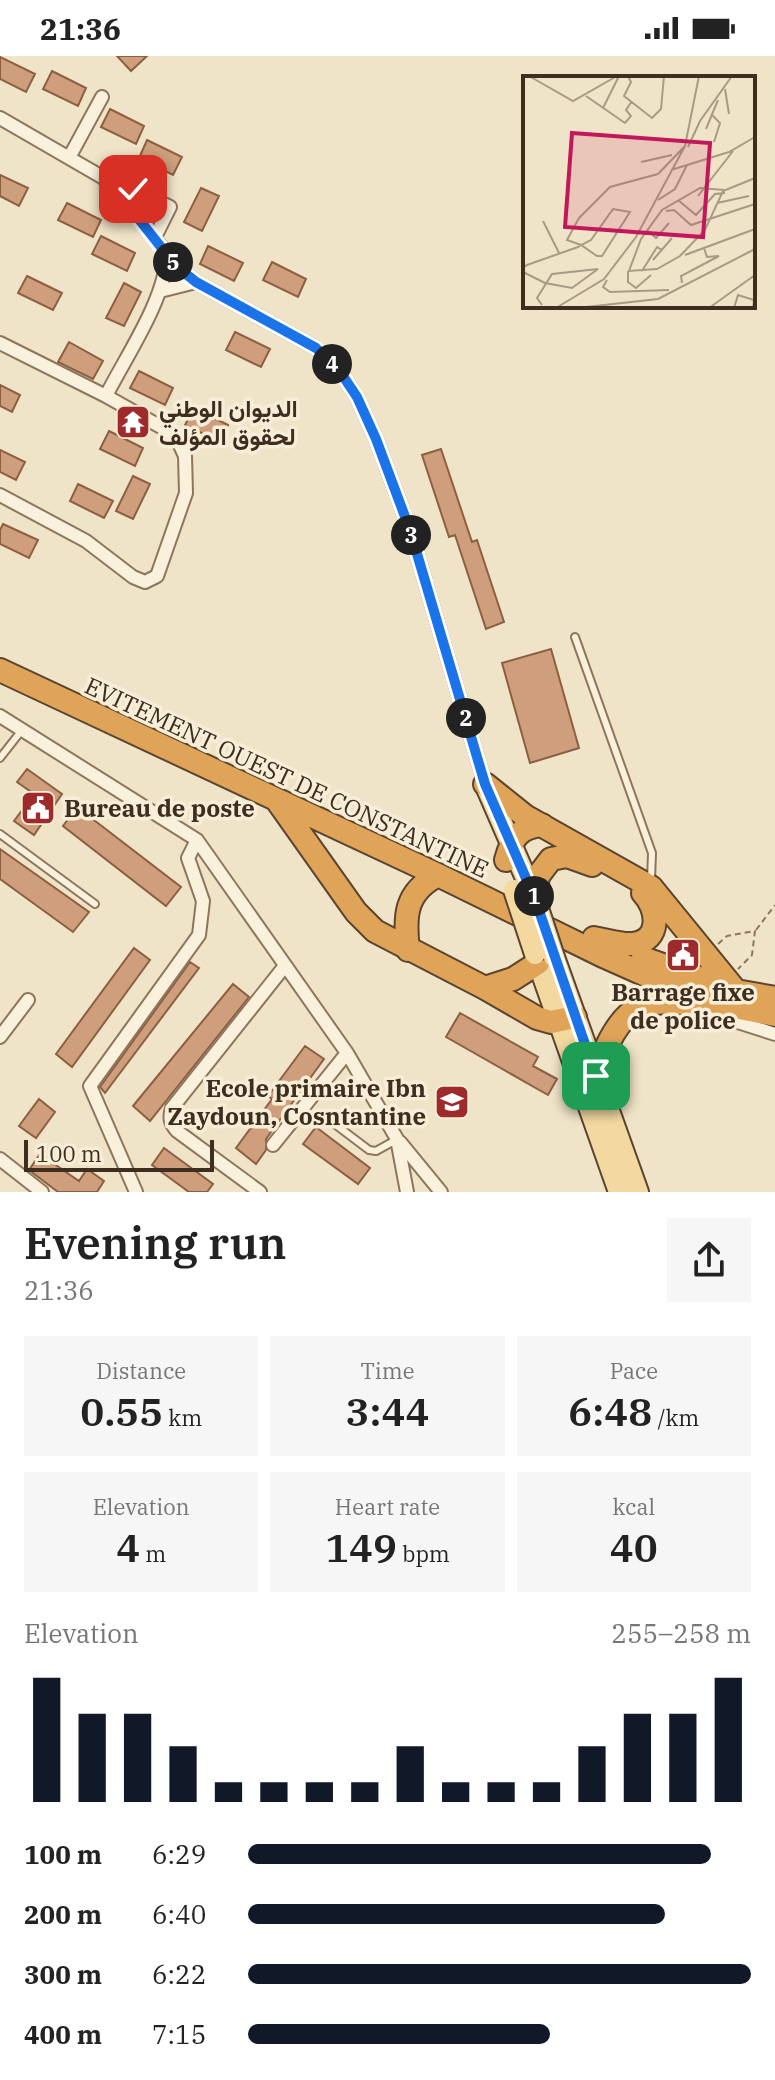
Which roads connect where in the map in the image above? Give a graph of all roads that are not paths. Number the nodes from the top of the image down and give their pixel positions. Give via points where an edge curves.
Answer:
1 (102, 97) dead end
2 (0, 118) edge
3 (70, 156) junction
4 (119, 194) junction
5 (155, 237) junction
6 (167, 254) junction
7 (196, 282) junction
8 (160, 291) junction
9 (0, 343) edge
10 (106, 396) junction
11 (0, 495) edge
12 (575, 637) dead end
13 (0, 659) edge
14 (0, 670) edge
15 (0, 716) edge
16 (22, 730) junction
17 (0, 758) edge
18 (485, 784) junction
19 (275, 798) junction
20 (542, 825) junction
21 (0, 834) edge
22 (197, 840) junction
23 (508, 851) junction
24 (438, 875) junction
25 (651, 887) junction
26 (535, 899) junction
27 (95, 904) dead end
28 (594, 938) junction
29 (408, 950) junction
30 (543, 958) junction
31 (284, 967) junction
32 (485, 988) junction
33 (727, 991) junction
34 (775, 998) edge
35 (28, 1000) dead end
36 (684, 1004) junction
37 (775, 1015) edge
38 (566, 1020) junction
39 (775, 1034) edge
40 (0, 1037) edge
41 (347, 1053) junction
42 (596, 1076) junction
43 (332, 1122) dead end
44 (397, 1139) junction
45 (273, 1145) dead end
46 (0, 1159) edge
47 (42, 1192) edge
48 (136, 1192) edge
49 (260, 1192) edge
50 (407, 1192) edge
51 (441, 1192) edge
52 (619, 1192) edge
53 (638, 1192) edge

1 - 3 street
2 - 3 street
3 - 4 street
4 - 5 street
4 - 5 street via 133,189 170,207
5 - 6 street
6 - 7 street
6 - 8 street
7 - 8 street
7 - 18 street via 316,348 357,397 410,530
8 - 10 street
9 - 10 street
10 - 11 street via 168,431 185,456 186,493 157,576 145,582 133,577 86,541
12 - 25 lane via 652,853
13 - 28 highway, EVITEMENT OUEST DE CONSTANTINE
14 - 19 highway, EVITEMENT OUEST DE CONSTANTINE
15 - 16 street
16 - 17 lane
16 - 22 street
18 - 20 highway
18 - 23 main road
19 - 24 highway, EVITEMENT OUEST DE CONSTANTINE
19 - 29 highway via 356,912 375,931
20 - 23 highway via 518,832
20 - 25 highway
21 - 27 lane
22 - 31 street
22 - 48 street via 188,858 203,901 199,935 90,1086
23 - 26 main road
23 - 30 main road, bridge via 514,890
24 - 29 highway via 421,884 413,897 405,927
24 - 33 highway, EVITEMENT OUEST DE CONSTANTINE via 673,987
25 - 33 highway via 704,951
26 - 28 highway via 544,867 551,859 567,856 640,890 652,901 655,921 647,938 631,944
26 - 30 main road, bridge
28 - 33 highway, EVITEMENT OUEST DE CONSTANTINE
29 - 32 highway
30 - 32 highway via 513,979
30 - 38 main road
31 - 41 street
31 - 49 street via 169,1116 177,1131
32 - 38 highway via 537,1018
33 - 34 highway, EVITEMENT OUEST DE CONSTANTINE
33 - 36 highway
33 - 37 highway, EVITEMENT OUEST DE CONSTANTINE
35 - 40 street
36 - 39 street
36 - 42 highway via 640,1007 611,1037
38 - 42 main road
38 - 52 main road
41 - 44 street
41 - 45 street
42 - 53 main road
43 - 44 lane via 369,1150
44 - 50 street
44 - 51 street
46 - 47 street

